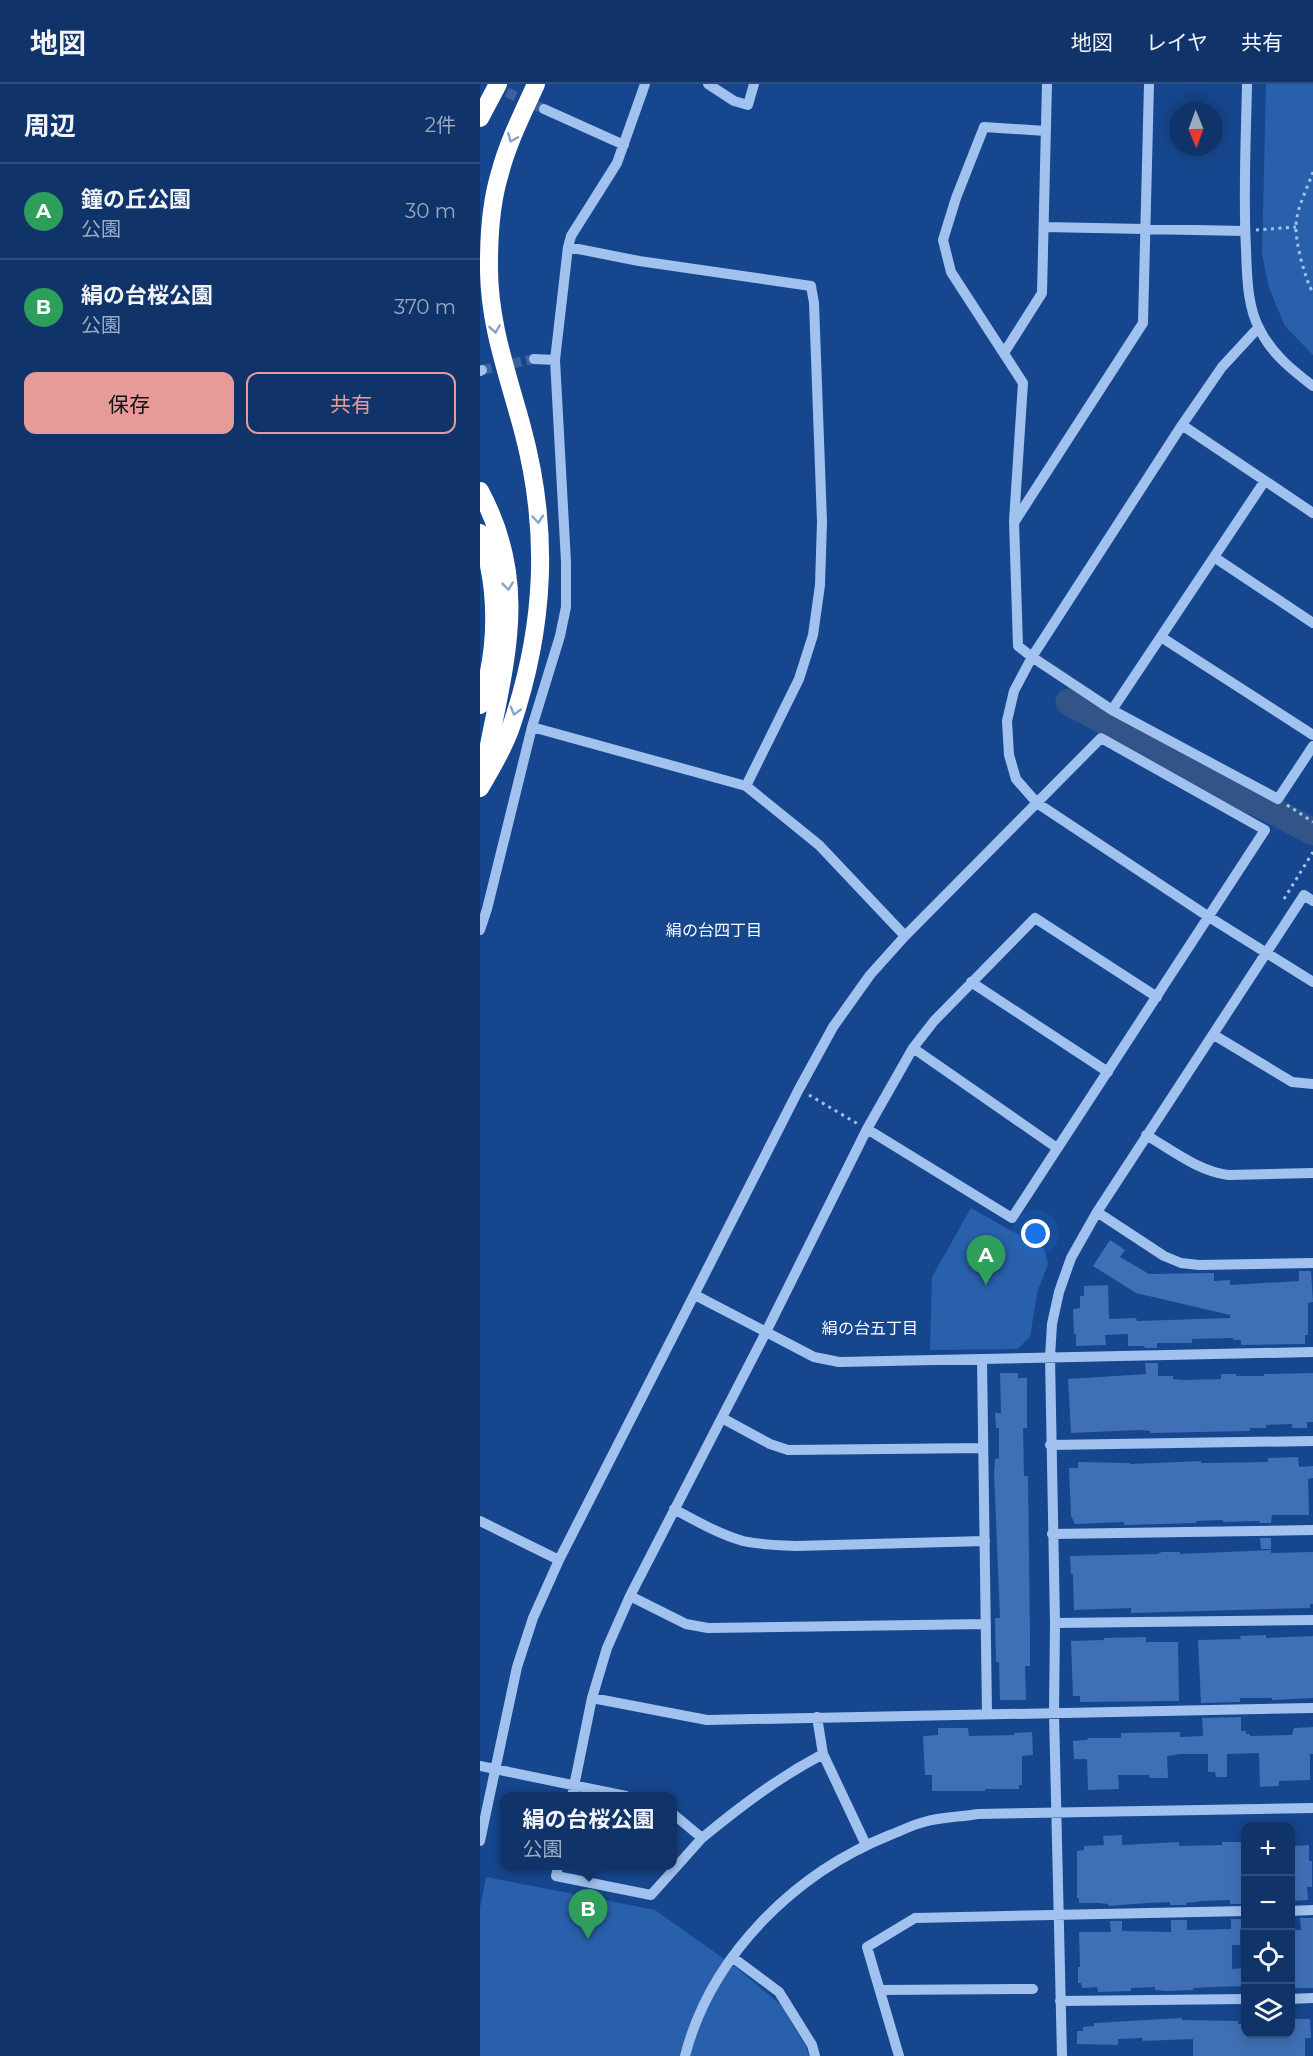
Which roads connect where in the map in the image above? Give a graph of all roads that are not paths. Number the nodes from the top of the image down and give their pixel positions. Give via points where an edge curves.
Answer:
1 (498, 84) edge
2 (536, 84) edge
3 (645, 84) edge
4 (708, 84) edge
5 (754, 84) edge
6 (1047, 84) edge
7 (1149, 84) edge
8 (1247, 84) edge
9 (544, 109) tunnel mouth
10 (480, 118) edge
11 (1046, 130) junction
12 (624, 145) junction
13 (1044, 227) junction
14 (1146, 229) junction
15 (1245, 231) junction
16 (568, 247) junction
17 (1258, 328) junction
18 (1004, 353) junction
19 (534, 359) tunnel mouth
20 (555, 360) junction
21 (1313, 386) edge
22 (1182, 425) junction
23 (1264, 482) junction
24 (480, 490) edge
25 (1313, 513) edge
26 (1014, 521) junction
27 (480, 532) edge
28 (1214, 557) junction
29 (1313, 623) edge
30 (1161, 637) junction
31 (1032, 657) junction
32 (480, 705) edge
33 (1112, 710) junction
34 (532, 727) junction
35 (1313, 735) edge
36 (1313, 746) edge
37 (746, 786) junction
38 (481, 787) edge
39 (1037, 803) junction
40 (1313, 901) edge
41 (1209, 917) junction
42 (480, 930) edge
43 (905, 936) junction
44 (1266, 952) junction
45 (971, 982) junction
46 (1313, 982) edge
47 (1157, 997) junction
48 (1214, 1035) junction
49 (913, 1048) junction
50 (1108, 1072) junction
51 (1313, 1084) edge
52 (867, 1129) junction
53 (1146, 1134) junction
54 (1057, 1148) junction
55 (1313, 1173) edge
56 (1097, 1212) junction
57 (1313, 1263) edge
58 (694, 1295) junction
59 (766, 1332) junction
60 (1313, 1352) edge
61 (1050, 1357) junction
62 (982, 1359) junction
63 (722, 1418) junction
64 (1313, 1442) edge
65 (1050, 1445) junction
66 (983, 1448) junction
67 (674, 1509) junction
68 (480, 1521) edge
69 (1313, 1530) edge
70 (1053, 1534) junction
71 (985, 1541) junction
72 (559, 1560) junction
73 (630, 1596) junction
74 (1313, 1620) edge
75 (1055, 1623) junction
76 (986, 1624) junction
77 (592, 1698) junction
78 (1313, 1708) edge
79 (1054, 1713) junction
80 (987, 1714) junction
81 (817, 1717) junction
82 (823, 1754) junction
83 (480, 1766) edge
84 (495, 1770) junction
85 (574, 1785) junction
86 (573, 1792) edge
87 (604, 1792) edge
88 (1313, 1808) edge
89 (1058, 1812) junction
90 (677, 1817) edge
91 (702, 1838) junction
92 (480, 1841) edge
93 (866, 1845) junction
94 (677, 1866) edge
95 (557, 1870) edge
96 (673, 1870) edge
97 (1313, 1910) edge
98 (1241, 1911) edge
99 (1295, 1911) edge
100 (1060, 1914) junction
101 (732, 1957) junction
102 (1033, 1989) dead end
103 (880, 1990) junction
104 (1313, 1998) edge
105 (1241, 1999) edge
106 (1295, 1999) edge
107 (1060, 2001) junction
108 (685, 2056) edge
109 (815, 2056) edge
110 (899, 2056) edge
111 (1062, 2056) edge

1 - 10 highway
2 -> 38 highway via 509,143 492,202 489,264 495,334 537,498 538,605 535,637 510,729
3 - 12 street
4 - 5 street via 748,105
6 - 11 street
7 - 14 street
8 - 15 street
9 - 12 street
11 - 13 street
11 - 18 street via 984,127 943,240 951,272
12 - 16 street
13 - 14 street
13 - 18 street via 1042,292
14 - 15 street
14 - 26 street via 1143,323
15 - 17 street via 1247,274
16 - 20 street
16 - 37 street via 811,286 822,522 820,585 813,635 799,679
17 - 21 street via 1284,362
17 - 22 street via 1221,367
18 - 26 street via 1023,384
19 - 20 street
20 - 34 street via 566,607
22 - 23 street
22 - 31 street
23 - 25 street
23 - 28 street
24 -> 38 highway via 501,544 510,608 506,665
26 - 31 street via 1018,646
27 - 32 highway via 490,566 495,617
28 - 29 street
28 - 30 street
30 - 33 street
30 - 35 street
31 - 33 street
31 - 39 street via 1014,691 1007,721 1009,755 1016,779
33 - 36 street via 1278,799
34 - 37 street
34 - 42 street
37 - 43 street via 819,845
39 - 41 street
39 - 41 street via 1101,738 1265,830
39 - 43 street
40 - 44 street via 1304,895
41 - 44 street
41 - 47 street
43 - 58 street via 870,975 833,1027
44 - 46 street
44 - 48 street
45 - 47 street via 1035,918
45 - 49 street
45 - 50 street
47 - 50 street
48 - 51 street via 1292,1082
48 - 53 street
49 - 52 street
49 - 54 street
50 - 54 street
52 - 54 street via 1012,1218
52 - 59 street
53 - 55 street via 1215,1173
53 - 56 street
56 - 57 street via 1181,1263
56 - 61 street via 1071,1258 1059,1292
58 - 59 street
58 - 72 street
59 - 62 street via 814,1357 839,1362
59 - 63 street
60 - 61 street
61 - 62 street
61 - 65 street
62 - 66 street
63 - 66 street via 770,1444 788,1449
63 - 67 street
64 - 65 street
65 - 70 street
66 - 71 street
67 - 71 street via 743,1541 769,1545
67 - 73 street
68 - 72 street
69 - 70 street
70 - 75 street
71 - 76 street
72 - 84 street via 533,1618 517,1667
73 - 76 street via 686,1624 708,1628
73 - 77 street via 607,1648
74 - 75 street
75 - 79 street
76 - 80 street
77 - 81 street via 707,1720
77 - 85 street
78 - 79 street
79 - 80 street
79 - 89 street
80 - 81 street
81 - 82 street
82 - 91 street via 752,1797
82 - 93 street
83 - 84 street
84 - 85 street
84 - 92 street
85 - 86 street
85 - 87 street
88 - 89 street
89 - 93 street via 978,1814 924,1822
89 - 100 street
90 - 91 street
91 - 94 street
93 - 101 street via 821,1871 771,1911
95 - 96 street via 556,1876 651,1895
97 - 99 street
98 - 100 street
100 - 103 street via 915,1918 867,1947
100 - 107 street
101 - 108 street via 707,1999
101 - 109 street via 779,1992
102 - 103 street
103 - 110 street
104 - 106 street
105 - 107 street
107 - 111 street

